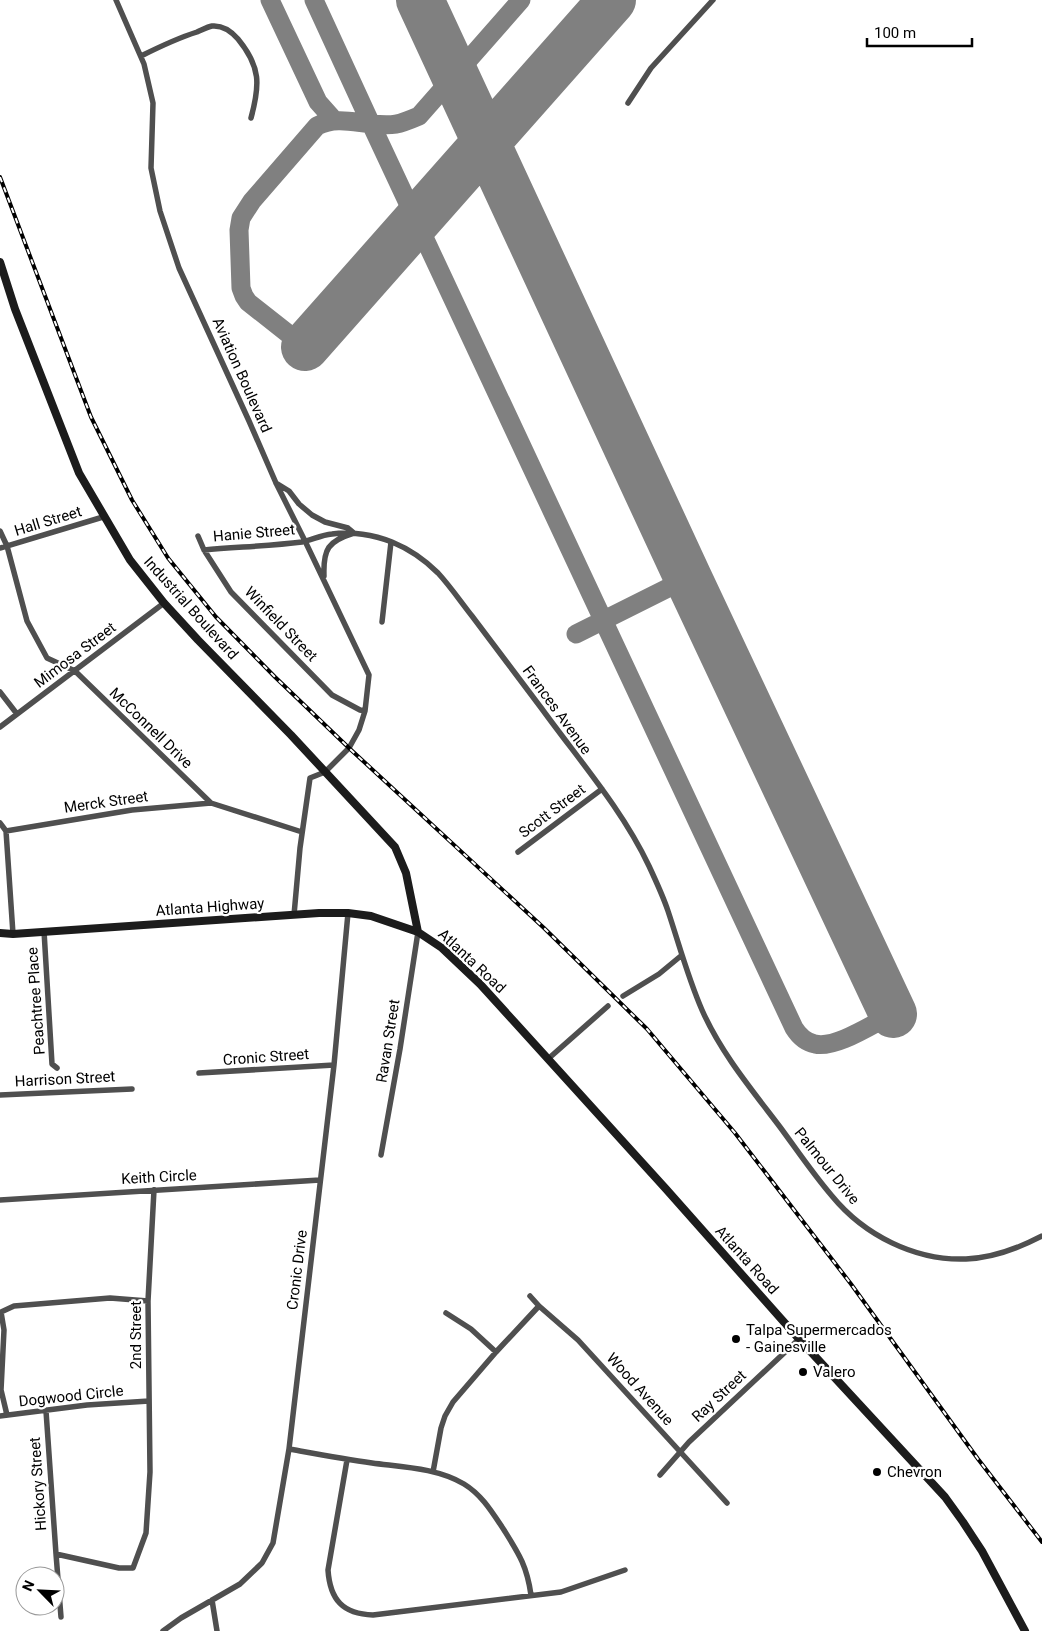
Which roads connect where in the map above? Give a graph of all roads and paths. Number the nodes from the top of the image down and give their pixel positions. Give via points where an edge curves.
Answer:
1 (116, 0) edge
2 (713, 0) edge
3 (141, 56) junction
4 (628, 103) dead end
5 (251, 118) dead end
6 (0, 262) edge
7 (276, 483) junction
8 (103, 517) junction
9 (0, 531) edge
10 (354, 533) junction
11 (198, 536) dead end
12 (305, 541) junction
13 (391, 542) junction
14 (7, 546) junction
15 (0, 548) edge
16 (204, 550) junction
17 (324, 581) junction
18 (164, 603) junction
19 (382, 622) dead end
20 (75, 671) junction
21 (0, 692) edge
22 (365, 711) junction
23 (17, 714) junction
24 (0, 728) edge
25 (325, 772) junction
26 (602, 789) junction
27 (211, 803) junction
28 (0, 823) edge
29 (6, 831) junction
30 (302, 832) junction
31 (518, 852) dead end
32 (348, 913) junction
33 (294, 915) junction
34 (44, 931) junction
35 (418, 932) junction
36 (0, 933) edge
37 (13, 934) junction
38 (682, 955) junction
39 (623, 996) dead end
40 (608, 1006) dead end
41 (548, 1059) junction
42 (334, 1065) junction
43 (57, 1068) dead end
44 (199, 1073) dead end
45 (132, 1088) dead end
46 (0, 1095) edge
47 (381, 1155) dead end
48 (320, 1180) junction
49 (154, 1190) junction
50 (0, 1200) edge
51 (1042, 1236) edge
52 (530, 1296) dead end
53 (148, 1301) junction
54 (539, 1306) junction
55 (446, 1313) dead end
56 (799, 1339) junction
57 (496, 1352) junction
58 (1, 1389) edge
59 (149, 1401) junction
60 (46, 1411) junction
61 (3, 1415) edge
62 (289, 1449) junction
63 (680, 1452) junction
64 (347, 1460) junction
65 (433, 1472) junction
66 (660, 1475) dead end
67 (727, 1503) dead end
68 (56, 1554) junction
69 (625, 1570) dead end
70 (530, 1595) junction
71 (212, 1600) junction
72 (61, 1617) dead end
73 (163, 1631) edge
74 (217, 1631) edge
75 (1024, 1631) edge

1 - 3 street, Aviation Boulevard
2 - 4 street via 651,68
3 - 5 street via 212,26 232,32 249,53 256,69 257,86
3 - 7 street, Aviation Boulevard via 153,103 151,168 160,211 179,268
6 - 8 main road, Industrial Boulevard via 79,474
7 - 10 street, Frances Avenue via 289,491 312,515
7 - 12 street, Aviation Boulevard
8 - 14 street, Hall Street
8 - 18 main road, Industrial Boulevard via 130,560
9 - 14 street, McConnell Drive
10 - 12 street, Frances Avenue via 332,534
10 - 13 street, Frances Avenue
10 - 17 street via 329,546 324,556
11 - 16 street, Winfield Street
12 - 16 street, Hanie Street
12 - 17 street, Aviation Boulevard
13 - 19 street
13 - 26 street, Frances Avenue via 426,562 442,578
14 - 15 street, Hall Street
14 - 20 street, McConnell Drive via 27,621 47,658
16 - 22 street, Winfield Street via 232,592 332,695
17 - 22 street, Aviation Boulevard via 369,675
18 - 20 street, Mimosa Street
18 - 25 main road, Industrial Boulevard
20 - 23 street, Mimosa Street
20 - 27 street, McConnell Drive
21 - 23 street
22 - 25 street, Aviation Boulevard via 349,748
23 - 24 street, Mimosa Street
25 - 30 street via 310,778
25 - 35 main road, Industrial Boulevard via 395,847 406,873
26 - 31 street, Scott Street
26 - 38 street, Frances Avenue via 648,864 668,909
27 - 29 street, Merck Street via 132,810
27 - 30 street, McConnell Drive
28 - 29 street
29 - 37 street
30 - 33 street
32 - 33 main road, Atlanta Highway
32 - 35 main road, Atlanta Highway via 371,916
32 - 42 street, Cronic Drive
33 - 34 main road, Atlanta Highway
34 - 37 main road, Atlanta Highway
34 - 43 street, Peachtree Place via 52,1064
35 - 41 main road, Atlanta Road via 442,948 474,978
35 - 47 street, Ravan Street
36 - 37 main road, Atlanta Highway
38 - 39 street
38 - 51 street, Palmour Drive via 701,1008 733,1065 833,1198 873,1233 891,1243 938,1258 968,1259 998,1254
40 - 41 street
41 - 56 main road, Atlanta Road
42 - 44 street, Cronic Street
42 - 48 street, Cronic Drive
45 - 46 street, Harrison Street
48 - 49 street, Keith Circle
48 - 62 street, Cronic Drive
49 - 50 street, Keith Circle
49 - 53 street, 2nd Street
52 - 54 street, Wood Avenue
53 - 58 street, Dogwood Circle via 110,1298 14,1306 1,1312 4,1330
53 - 59 street, 2nd Street
54 - 57 street
54 - 63 street, Wood Avenue via 578,1340
55 - 57 street via 471,1329
56 - 63 street, Ray Street
56 - 75 main road, Atlanta Road via 949,1503 982,1551
57 - 65 street via 449,1409 441,1428
58 - 61 street, Dogwood Circle
59 - 60 street, Dogwood Circle
59 - 68 street, 2nd Street via 150,1472 146,1533 133,1568 119,1568
60 - 61 street, Dogwood Circle
60 - 68 street, Hickory Street
62 - 64 street
62 - 71 street, Cronic Drive via 273,1543 262,1563 240,1584
63 - 66 street, Ray Street
63 - 67 street, Wood Avenue
64 - 65 street
64 - 70 street via 328,1570 329,1585 344,1608 358,1615 373,1615
65 - 70 street via 463,1484 487,1504 526,1568
68 - 72 street, Hickory Street
69 - 70 street via 562,1592
71 - 73 street, Cronic Drive
71 - 74 street

